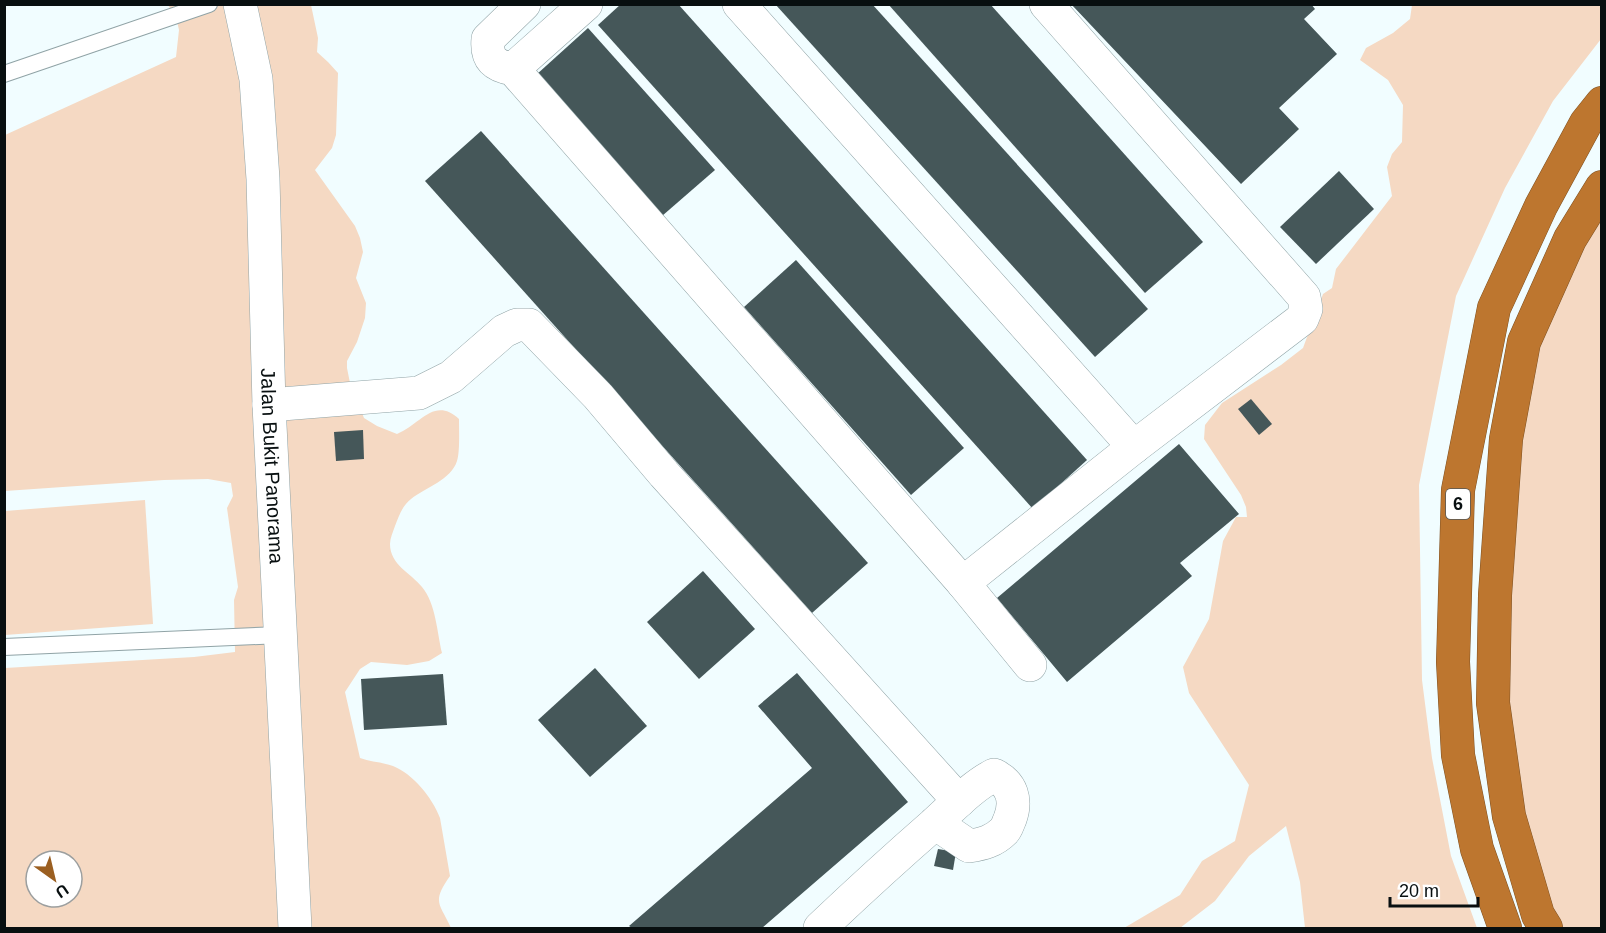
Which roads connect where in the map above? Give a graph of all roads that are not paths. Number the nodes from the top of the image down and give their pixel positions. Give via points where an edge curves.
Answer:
1 (209, 4) edge
2 (240, 4) edge
3 (524, 4) edge
4 (586, 4) edge
5 (739, 4) edge
6 (1046, 4) edge
7 (513, 69) junction
8 (4, 74) edge
9 (1602, 103) edge
10 (1602, 187) edge
11 (269, 405) junction
12 (1134, 447) junction
13 (963, 583) junction
14 (280, 634) junction
15 (4, 647) edge
16 (1030, 665) dead end
17 (959, 801) junction
18 (935, 823) junction
19 (295, 928) edge
20 (820, 928) edge
21 (1505, 928) edge
22 (1546, 928) edge

1 - 8 lane
2 - 11 street, Jalan Bukit Panorama via 257,90
3 - 7 street via 488,39 487,50 494,62
4 - 7 street
5 - 12 street
6 - 12 street via 1304,297 1306,309 1302,319
7 - 13 street
9 - 21 highway, 6 via 1586,123 1541,206 1494,308 1458,490 1454,662 1458,755 1477,849
10 - 22 highway via 1570,238 1524,342 1506,439 1495,595 1493,703 1509,816 1538,915
11 - 14 street, Jalan Bukit Panorama
11 - 17 street via 418,393 451,377 504,331 529,325 598,396
12 - 13 street
13 - 16 street
14 - 15 lane
14 - 19 street, Jalan Bukit Panorama
17 - 18 street
17 - 18 street via 994,775 1011,790 1014,809 1006,830 988,843 969,846
18 - 20 street

